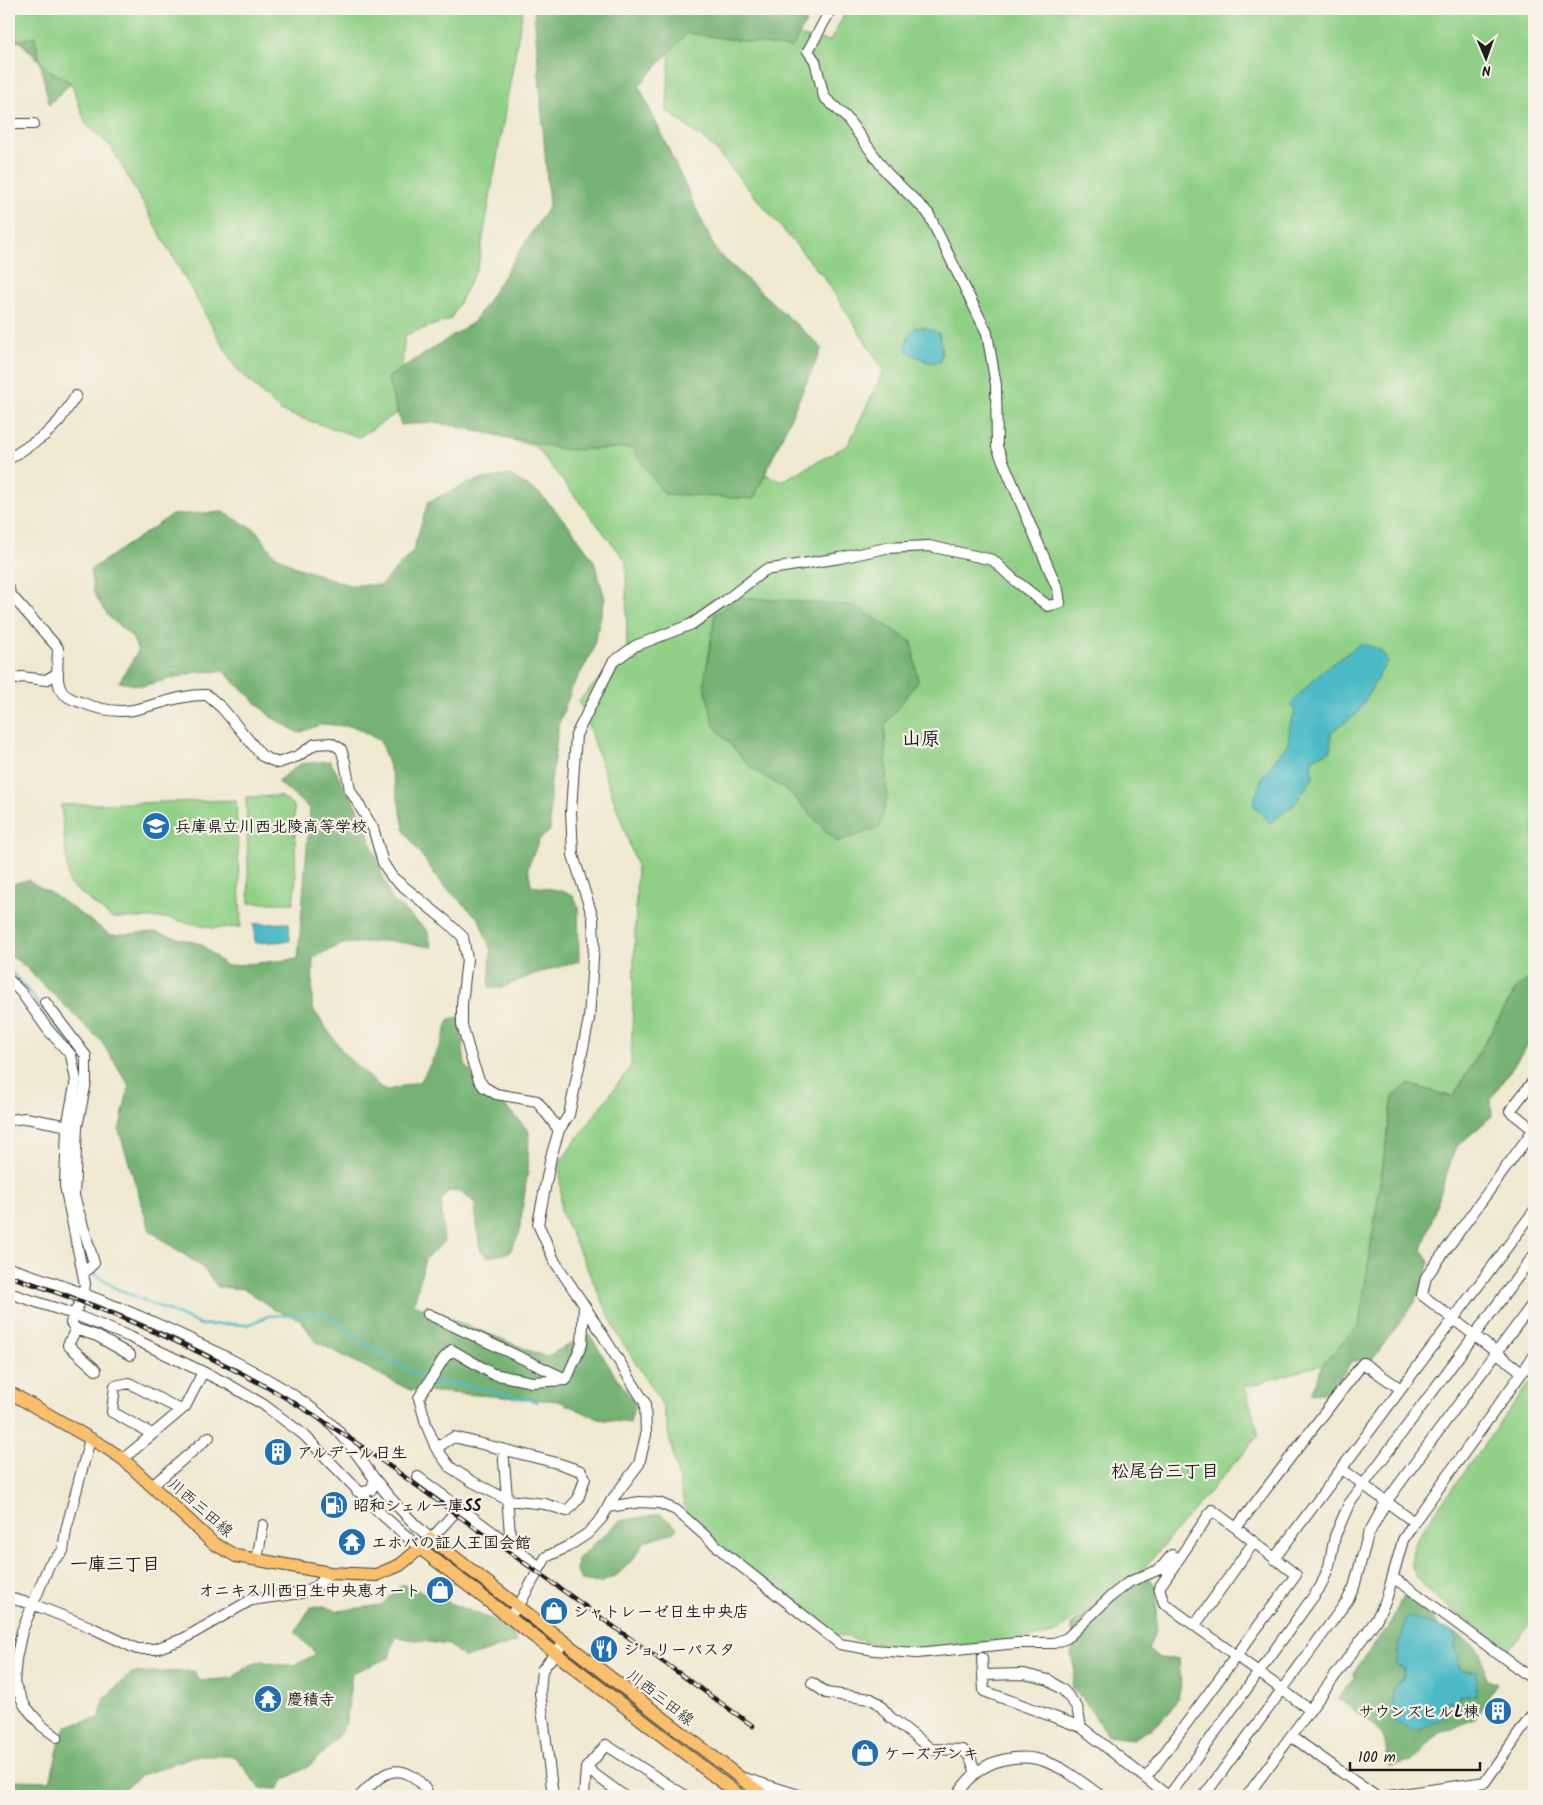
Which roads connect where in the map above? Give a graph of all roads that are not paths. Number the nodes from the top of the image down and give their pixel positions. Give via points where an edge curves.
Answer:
1 (832, 9) edge
2 (9, 124) edge
3 (34, 124) dead end
4 (76, 396) dead end
5 (9, 459) edge
6 (9, 590) edge
7 (58, 673) junction
8 (9, 681) edge
9 (9, 980) edge
10 (45, 1002) dead end
11 (1534, 1080) edge
12 (9, 1120) edge
13 (72, 1127) junction
14 (559, 1130) junction
15 (1534, 1130) edge
16 (1534, 1210) edge
17 (1534, 1255) edge
18 (9, 1268) edge
19 (9, 1292) edge
20 (84, 1294) junction
21 (1534, 1302) edge
22 (584, 1305) junction
23 (73, 1314) junction
24 (428, 1314) dead end
25 (1453, 1319) junction
26 (76, 1329) junction
27 (1474, 1336) junction
28 (1497, 1354) junction
29 (130, 1355) dead end
30 (1534, 1356) edge
31 (96, 1370) dead end
32 (203, 1372) junction
33 (1522, 1372) junction
34 (566, 1380) junction
35 (1401, 1389) junction
36 (9, 1392) edge
37 (181, 1410) junction
38 (152, 1434) junction
39 (208, 1437) dead end
40 (90, 1439) junction
41 (436, 1448) junction
42 (504, 1449) junction
43 (123, 1459) junction
44 (1342, 1469) junction
45 (418, 1477) dead end
46 (375, 1479) junction
47 (1364, 1484) junction
48 (152, 1486) junction
49 (357, 1491) junction
50 (508, 1500) junction
51 (1386, 1502) junction
52 (608, 1507) junction
53 (459, 1508) junction
54 (1414, 1522) junction
55 (263, 1525) dead end
56 (1236, 1528) junction
57 (431, 1539) junction
58 (1254, 1542) junction
59 (511, 1546) junction
60 (421, 1549) junction
61 (1274, 1558) junction
62 (257, 1560) junction
63 (1178, 1560) junction
64 (540, 1567) junction
65 (330, 1574) junction
66 (1393, 1578) junction
67 (9, 1598) edge
68 (32, 1604) junction
69 (514, 1612) junction
70 (1195, 1625) junction
71 (564, 1642) junction
72 (556, 1653) junction
73 (1236, 1656) junction
74 (982, 1658) dead end
75 (1258, 1672) junction
76 (983, 1675) junction
77 (1534, 1680) edge
78 (812, 1683) dead end
79 (1281, 1689) junction
80 (1310, 1710) junction
81 (1534, 1712) edge
82 (1081, 1727) junction
83 (1291, 1736) junction
84 (57, 1737) dead end
85 (586, 1768) junction
86 (976, 1773) junction
87 (738, 1777) junction
88 (1146, 1778) junction
89 (1442, 1792) edge
90 (736, 1794) edge
91 (360, 1796) edge
92 (429, 1796) edge
93 (553, 1796) edge
94 (584, 1796) edge
95 (624, 1796) edge
96 (684, 1796) edge
97 (764, 1796) edge
98 (802, 1796) edge
99 (956, 1796) edge
100 (1101, 1796) edge
101 (1169, 1796) edge
102 (1204, 1796) edge
103 (1247, 1796) edge
104 (1375, 1796) edge
105 (1389, 1796) edge

1 - 14 street via 808,52 815,61 824,97 846,117 887,172 928,213 987,334 996,385 996,447 1058,590 1060,603 1048,606 993,560 929,546 886,548 765,570 692,624 635,646 613,662 576,735 572,855 593,918 594,943 589,1019 569,1115
2 - 3 street
4 - 5 street via 45,436
6 - 7 street via 58,648
7 - 8 street via 46,680 21,677
7 - 14 street via 62,692 69,698 109,710 131,711 190,694 207,695 262,756 278,763 298,756 315,744 331,744 341,749 350,790 373,828 383,863 392,878 463,937 467,959 462,1025 479,1080 496,1094 537,1101
9 - 13 street via 71,1055 76,1080
10 - 13 street via 86,1056 86,1082
11 - 15 street via 1510,1112
12 - 13 street via 26,1118
13 - 20 street via 65,1186 84,1273
14 - 22 street via 538,1224 555,1262
15 - 25 street via 1426,1277 1422,1295
16 - 25 street
17 - 27 street
18 - 20 street
19 - 23 street
20 - 23 street
20 - 46 street via 210,1349 296,1397 337,1431
21 - 28 street
22 - 34 street via 582,1344
22 - 52 street via 645,1403 646,1435 639,1464
23 - 26 street via 71,1323
23 - 32 street via 138,1340
24 - 34 street
25 - 27 street
25 - 35 street
26 - 29 street via 97,1336
26 - 31 street via 68,1345
27 - 28 street
27 - 47 street
28 - 33 street
28 - 51 street
30 - 33 street
32 - 37 street
32 - 49 street via 249,1395 279,1415 320,1450
33 - 54 street
34 - 41 street via 532,1382 493,1374 452,1350 419,1398
35 - 44 street
35 - 56 street via 1362,1363
36 - 40 main road, 川西三田線
37 - 38 street
37 - 38 street via 129,1383 115,1386 112,1412
38 - 43 street
39 - 48 street
40 - 43 main road, 川西三田線
40 - 68 street via 63,1551 49,1565
41 - 42 street via 454,1437
41 - 50 street via 450,1467
42 - 50 street
42 - 50 street via 581,1471 585,1478 578,1499 567,1511 545,1504
43 - 48 main road, 川西三田線
44 - 47 street
44 - 61 street
45 - 53 street
46 - 49 street via 371,1490
46 - 57 street via 402,1512
47 - 51 street
47 - 75 street via 1349,1504 1335,1536 1321,1586
48 - 62 main road, 川西三田線 via 213,1544 236,1556
49 - 60 street
50 - 59 street
51 - 54 street
51 - 79 street via 1368,1535 1347,1601
52 - 63 street via 640,1502 659,1503 676,1510 728,1556 840,1644 874,1650 917,1653 1054,1643 1067,1638 1129,1582 1160,1569 1172,1555
52 - 64 street via 587,1534 546,1557
53 - 57 street
53 - 59 street
54 - 66 street via 1403,1540
55 - 62 street
56 - 58 street
56 - 63 street via 1212,1510
57 - 60 main road, 川西三田線
57 - 69 main road, 川西三田線
58 - 61 street
58 - 70 street
59 - 64 street
60 - 65 main road, 川西三田線 via 400,1565 376,1575
60 - 69 main road, 川西三田線
61 - 73 street via 1296,1575
62 - 65 main road, 川西三田線
63 - 70 street via 1159,1588 1164,1602
64 - 69 street
65 - 68 street via 317,1586 301,1593 251,1600 183,1640 155,1650 137,1650
66 - 77 street
66 - 80 street via 1376,1620
67 - 68 street
68 - 84 street via 22,1631 14,1682 25,1706 42,1726
69 - 71 main road, 川西三田線
69 - 72 main road, 川西三田線
70 - 73 street
71 - 72 street
71 - 87 main road, 川西三田線
72 - 90 main road, 川西三田線
72 - 93 street via 542,1670 540,1693
73 - 75 street
73 - 88 street
74 - 76 street
75 - 79 street
75 - 101 street
76 - 82 street via 984,1691
76 - 82 street via 1024,1674 1049,1680 1077,1708
78 - 86 street via 826,1693 871,1699 931,1749 963,1750 970,1757
79 - 80 street
79 - 102 street
80 - 83 street
81 - 89 street via 1485,1782
82 - 88 street
83 - 103 street
83 - 104 street
85 - 94 street
85 - 95 street
85 - 96 street via 606,1745
86 - 99 street
86 - 100 street via 1002,1760 1038,1759 1061,1769
87 - 97 main road, 川西三田線
87 - 98 street
88 - 101 street
89 - 105 street
91 - 92 street via 393,1771 407,1773 418,1780

